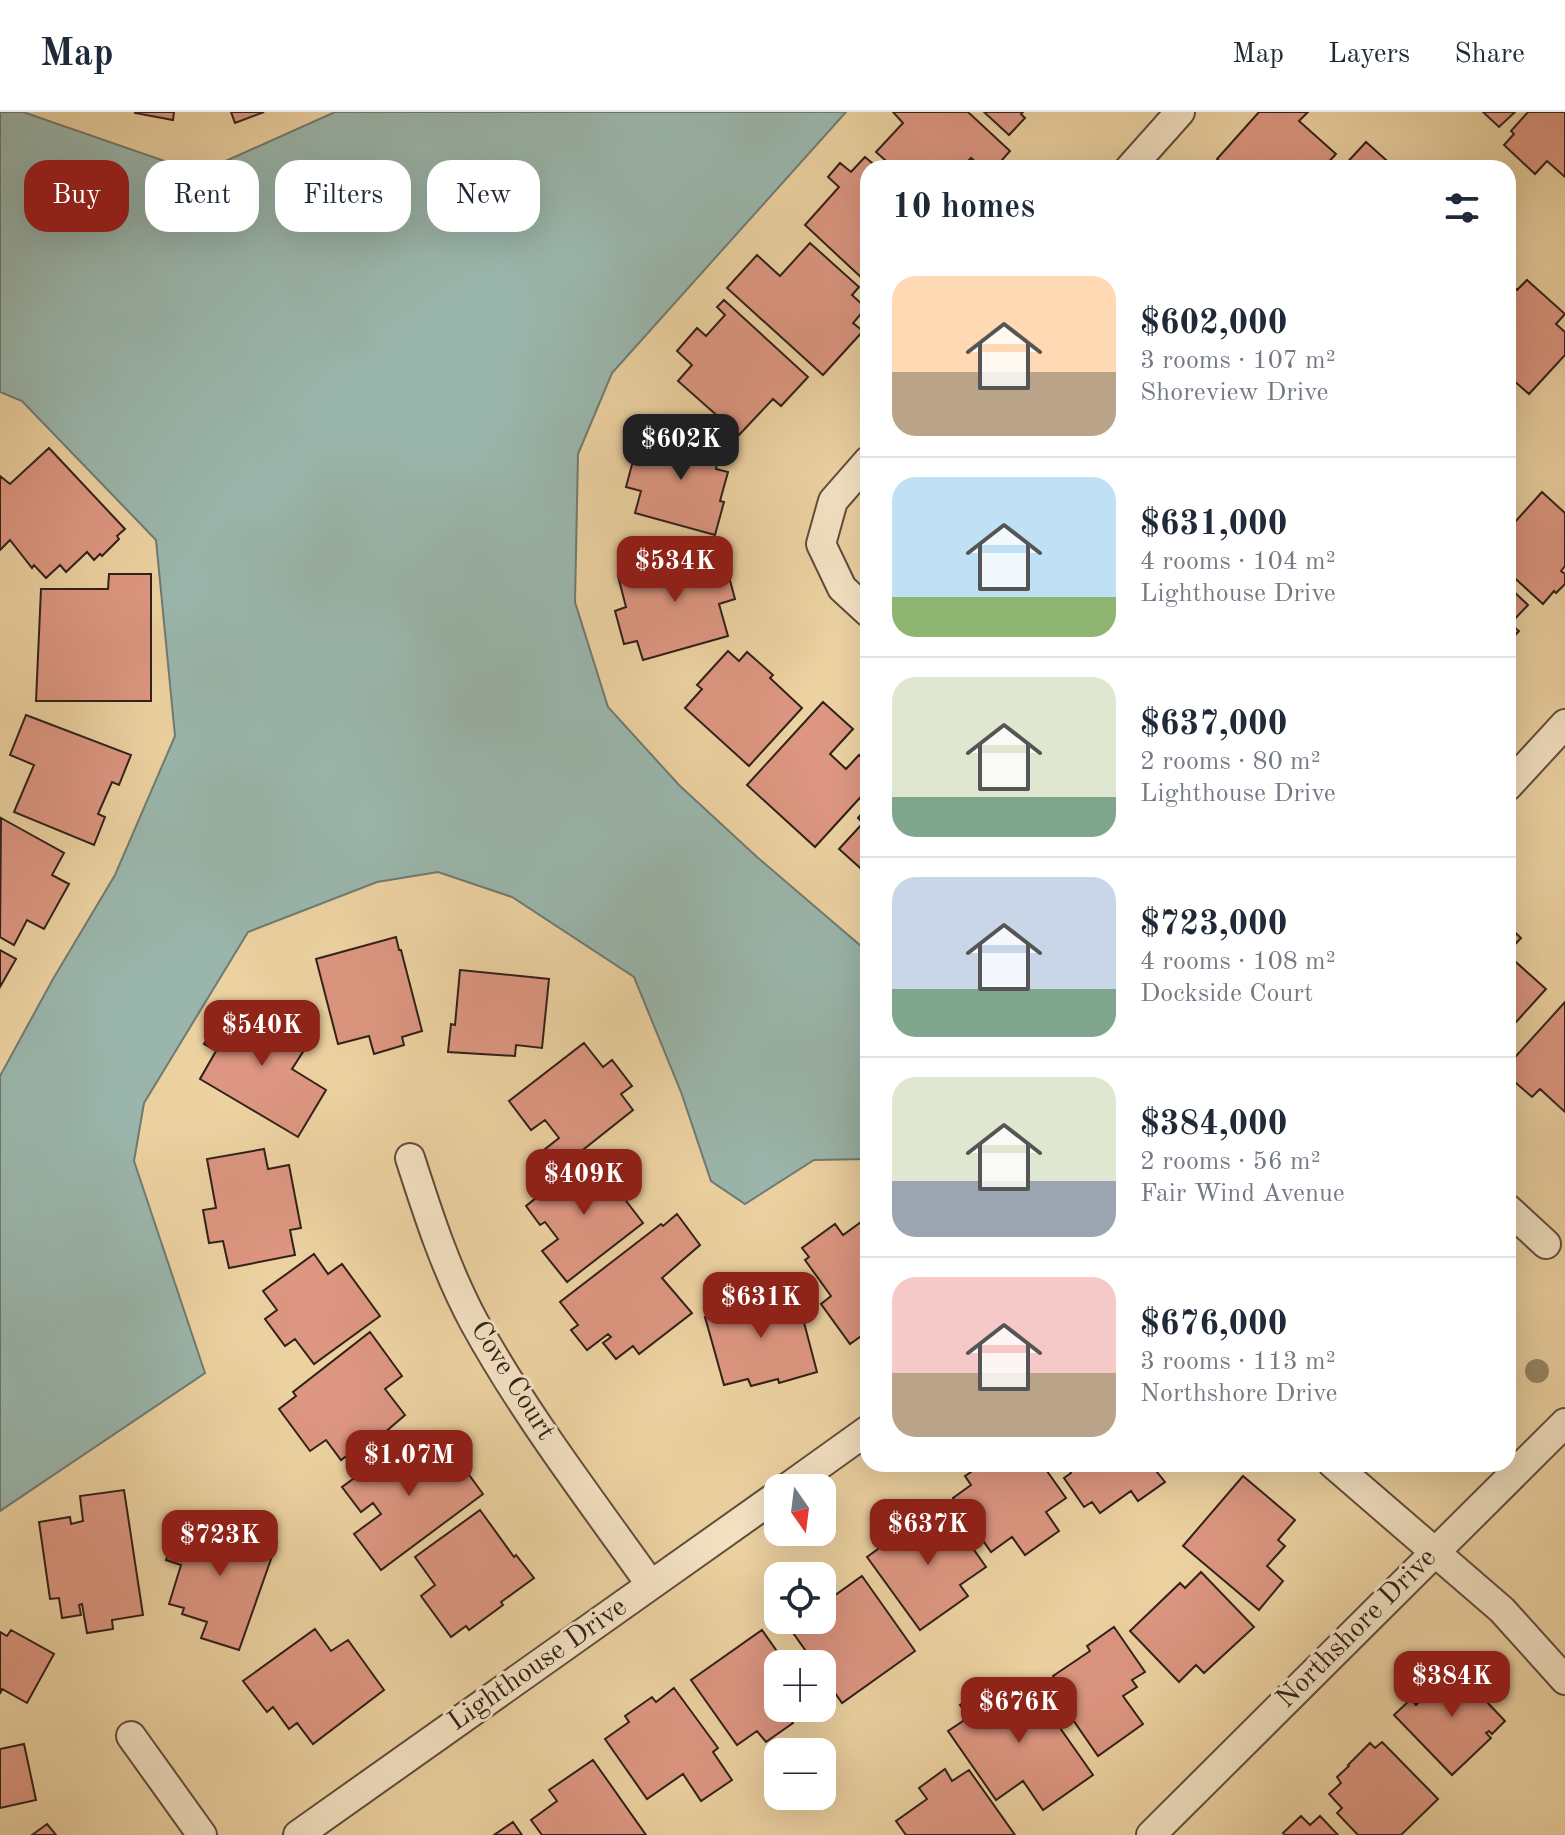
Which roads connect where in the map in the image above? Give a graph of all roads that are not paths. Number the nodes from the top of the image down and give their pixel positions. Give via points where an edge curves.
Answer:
1 (1180, 112) edge
2 (1137, 160) edge
3 (860, 470) edge
4 (860, 605) edge
5 (1565, 724) edge
6 (1516, 777) edge
7 (410, 1158) dead end
8 (1516, 1216) edge
9 (1546, 1244) dead end
10 (1565, 1423) edge
11 (860, 1436) edge
12 (1516, 1471) edge
13 (1342, 1472) edge
14 (1515, 1472) edge
15 (807, 1474) edge
16 (764, 1505) edge
17 (1435, 1551) junction
18 (651, 1585) junction
19 (1565, 1680) edge
20 (131, 1736) dead end
21 (202, 1835) edge
22 (298, 1835) edge
23 (1151, 1835) edge

1 - 2 street
3 - 4 street via 833,501 821,544 842,588
5 - 6 street
7 - 18 street, Cove Court via 436,1238 473,1320 516,1394
8 - 9 street
10 - 12 street, Northshore Drive
11 - 15 street
13 - 17 street
14 - 17 street, Northshore Drive
16 - 18 street, Lighthouse Drive
17 - 19 street via 1502,1610
17 - 23 street, Northshore Drive
18 - 22 street, Lighthouse Drive
20 - 21 street

